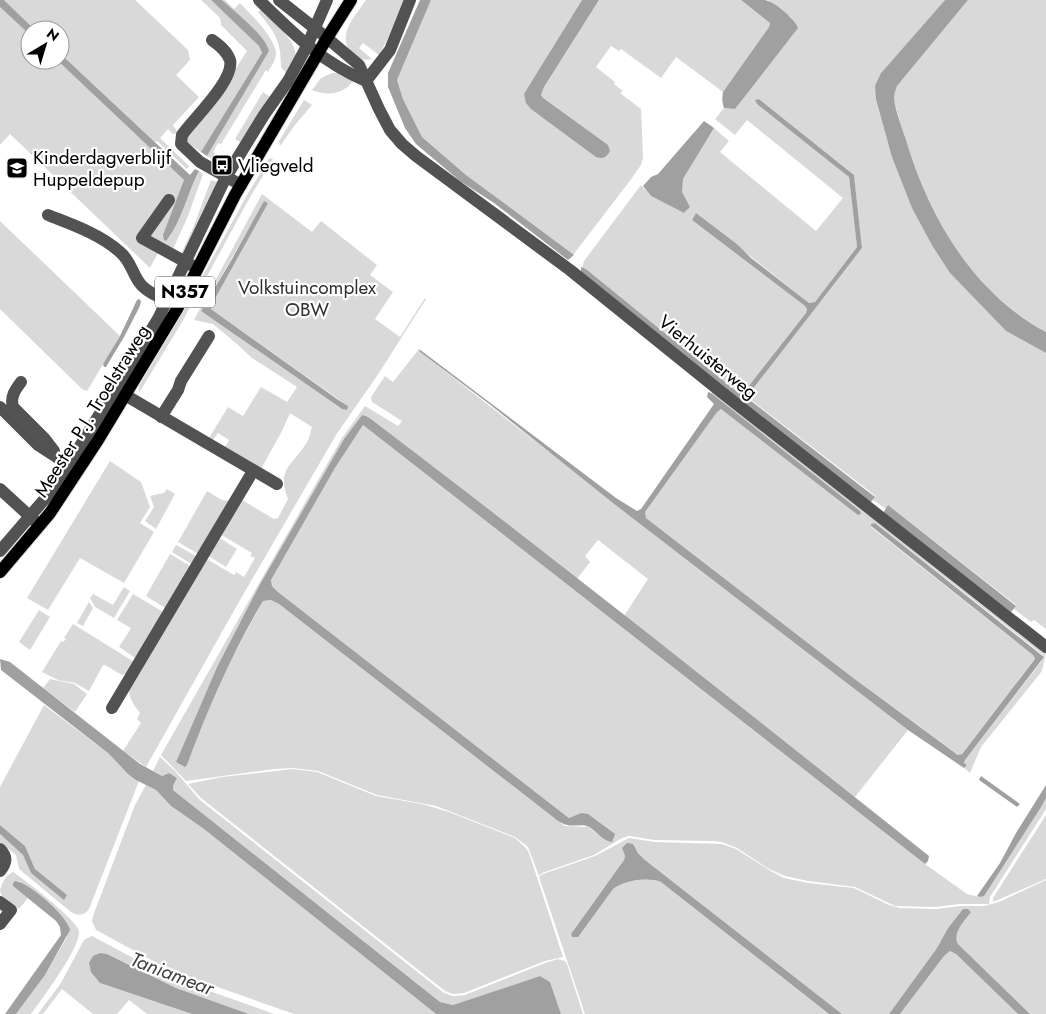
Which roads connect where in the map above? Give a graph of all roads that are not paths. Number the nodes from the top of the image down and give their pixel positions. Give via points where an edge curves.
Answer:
1 (260, 0) edge
2 (279, 0) edge
3 (327, 0) edge
4 (351, 0) edge
5 (410, 0) edge
6 (315, 28) junction
7 (327, 38) junction
8 (212, 40) dead end
9 (307, 46) junction
10 (318, 54) junction
11 (366, 81) junction
12 (226, 177) junction
13 (241, 185) junction
14 (169, 200) dead end
15 (48, 215) dead end
16 (192, 265) junction
17 (168, 301) junction
18 (209, 336) dead end
19 (21, 382) dead end
20 (125, 395) junction
21 (0, 408) edge
22 (161, 418) junction
23 (69, 465) junction
24 (253, 471) junction
25 (276, 484) dead end
26 (0, 489) edge
27 (35, 521) junction
28 (0, 551) edge
29 (0, 572) edge
30 (1046, 647) edge
31 (112, 708) dead end
32 (0, 849) edge
33 (3, 866) edge
34 (0, 902) edge
35 (0, 924) edge

1 - 9 street
2 - 6 street, Vierhuisterweg
3 - 6 street, Meester P.J. Troelstraweg
4 - 7 main road, Meester P.J. Troelstraweg / N357
5 - 11 street via 390,50
6 - 7 street, Vierhuisterweg
6 - 9 street, Meester P.J. Troelstraweg
7 - 10 main road, Meester P.J. Troelstraweg / N357
7 - 11 street, Vierhuisterweg via 360,65
8 - 12 street via 230,59 231,69 182,135 181,144 200,162
9 - 10 street
9 - 12 street, Meester P.J. Troelstraweg
10 - 11 street
10 - 13 main road, Meester P.J. Troelstraweg / N357
11 - 30 street, Vierhuisterweg via 390,130 416,156 570,270 720,392
12 - 13 street
12 - 16 street, Meester P.J. Troelstraweg
13 - 16 main road, Meester P.J. Troelstraweg / N357
14 - 16 street via 142,238
15 - 17 street via 91,233 120,252 143,287
16 - 17 street, Meester P.J. Troelstraweg
16 - 20 main road, Meester P.J. Troelstraweg / N357 via 177,309
17 - 23 street, Meester P.J. Troelstraweg
18 - 22 street
19 - 23 street via 12,395 13,407
20 - 22 street
20 - 23 main road, Meester P.J. Troelstraweg / N357
21 - 23 street via 38,445
22 - 24 street
23 - 27 main road, Meester P.J. Troelstraweg / N357
24 - 25 street
24 - 31 street
26 - 27 street
27 - 28 street, Meester P.J. Troelstraweg
27 - 29 main road, Meester P.J. Troelstraweg / N357
32 - 33 street via 6,855
34 - 35 street via 11,910

